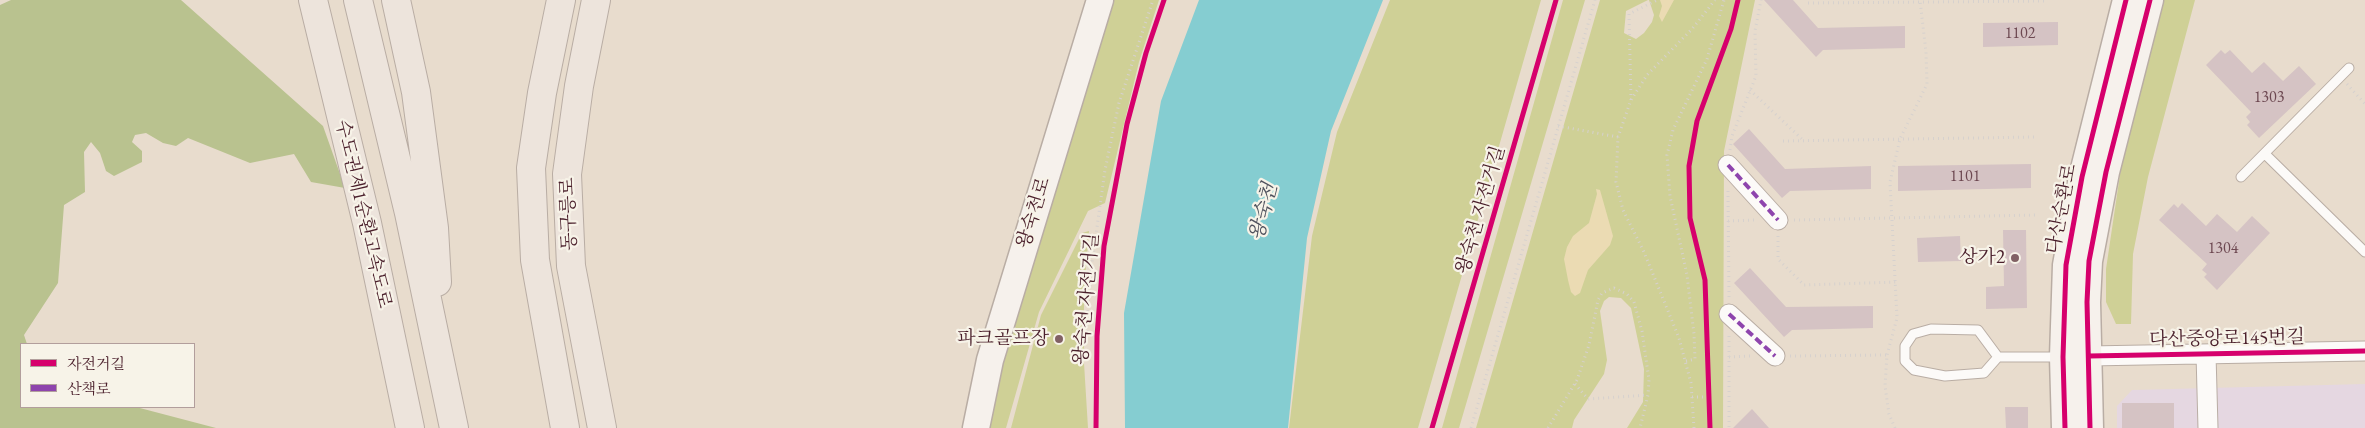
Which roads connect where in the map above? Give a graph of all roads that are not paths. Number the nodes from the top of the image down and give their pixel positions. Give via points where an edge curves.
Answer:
1 (313, 0) edge
2 (358, 0) edge
3 (396, 0) edge
4 (560, 0) edge
5 (596, 0) edge
6 (1100, 0) edge
7 (2126, 0) edge
8 (2150, 0) edge
9 (2348, 68) dead end
10 (2265, 154) junction
11 (1728, 165) road end
12 (2241, 177) dead end
13 (1778, 220) road end
14 (2365, 252) edge
15 (1729, 314) dead end
16 (2365, 351) edge
17 (2206, 354) junction
18 (1775, 356) road end
19 (2076, 356) junction
20 (1998, 357) junction
21 (443, 376) junction
22 (410, 428) edge
23 (454, 428) edge
24 (565, 428) edge
25 (602, 428) edge
26 (976, 428) edge
27 (2065, 428) edge
28 (2090, 428) edge
29 (2208, 428) edge

1 - 22 main road, 수도권제1순환고속도로 via 367,223
2 - 21 main road via 409,212
3 - 21 main road via 416,92 434,228
4 - 24 main road, 동구릉로 via 531,168 535,260
5 - 25 main road, 동구릉로 via 566,174 571,266
6 - 26 street, 왕숙천로 via 990,360
7 - 19 street, 다산순환로 via 2070,231 2066,265
8 - 19 street, 다산순환로 via 2097,215 2089,261 2087,302
9 - 10 lane
10 - 12 lane
10 - 14 lane
11 - 13 street
15 - 18 street
16 - 17 street, 다산중앙로145번길
17 - 19 street, 다산중앙로145번길
17 - 29 street
19 - 20 lane
19 - 27 street, 다산순환로
19 - 28 street, 다산순환로
20 - 20 lane via 1978,330 1932,329 1913,334 1905,346 1904,361 1914,370 1945,376 1984,373
21 - 23 main road

